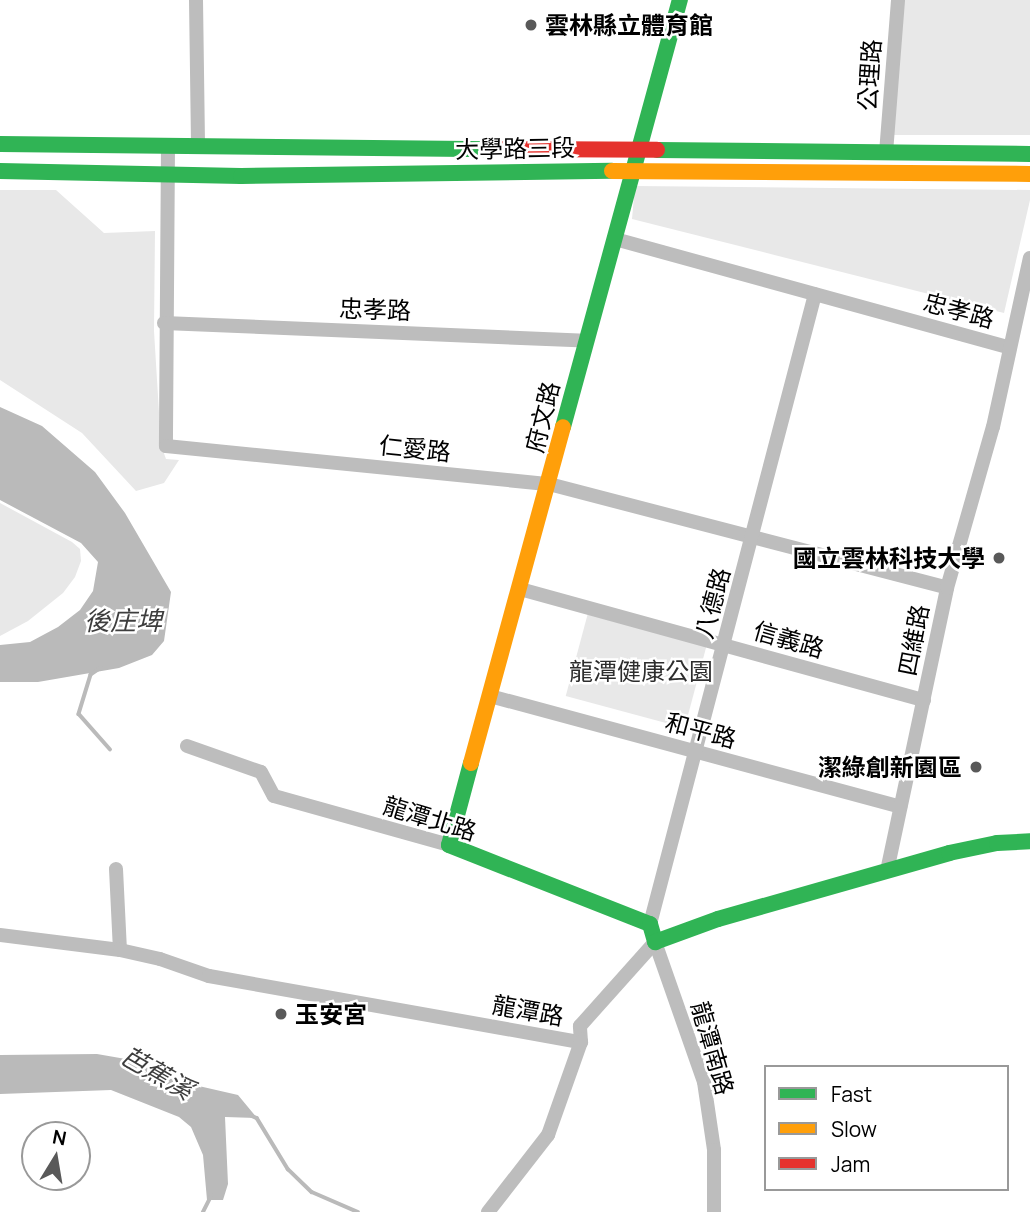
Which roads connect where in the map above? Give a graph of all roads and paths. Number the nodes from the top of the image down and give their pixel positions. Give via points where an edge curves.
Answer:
1 (196, 0) edge
2 (680, 0) edge
3 (898, 0) edge
4 (0, 144) edge
5 (168, 146) junction
6 (198, 147) junction
7 (638, 148) junction
8 (886, 153) junction
9 (1030, 154) edge
10 (633, 170) junction
11 (0, 171) edge
12 (1030, 174) edge
13 (167, 175) junction
14 (615, 239) junction
15 (1030, 258) edge
16 (815, 294) junction
17 (164, 323) junction
18 (584, 341) junction
19 (1009, 346) junction
20 (549, 484) junction
21 (753, 539) junction
22 (947, 588) junction
23 (520, 589) junction
24 (724, 645) junction
25 (490, 696) junction
26 (924, 700) junction
27 (187, 746) dead end
28 (696, 753) junction
29 (900, 807) junction
30 (1030, 841) edge
31 (449, 845) junction
32 (116, 869) dead end
33 (887, 871) junction
34 (650, 924) junction
35 (0, 935) edge
36 (655, 942) junction
37 (120, 950) junction
38 (581, 1042) junction
39 (488, 1212) edge
40 (714, 1212) edge

1 - 6 street
2 - 7 street, 府文路
3 - 8 street, 公理路
4 - 5 street, 大學路三段
5 - 6 street, 大學路三段
5 - 13 street, 仁愛路
6 - 7 street, 大學路三段
7 - 8 street, 大學路三段
7 - 10 street, 府文路
8 - 9 street, 大學路三段
10 - 12 street, 大學路三段
10 - 13 street, 大學路三段
10 - 14 street, 府文路
11 - 13 street, 大學路三段
13 - 17 street, 仁愛路
14 - 16 street, 忠孝路
14 - 18 street, 府文路
15 - 19 street, 四維路
16 - 19 street, 忠孝路
16 - 21 street, 八德路
17 - 18 street, 忠孝路
17 - 20 street, 仁愛路 via 166,446
18 - 20 street, 府文路
19 - 22 street, 四維路 via 993,426
20 - 21 street, 仁愛路
20 - 23 street, 府文路
21 - 22 street, 仁愛路
21 - 24 street, 八德路
22 - 26 street, 四維路
23 - 24 street, 信義路
23 - 25 street, 府文路
24 - 26 street, 信義路
24 - 28 street, 八德路
25 - 28 street, 和平路
25 - 31 street, 府文路
26 - 29 street, 四維路
27 - 31 street, 龍潭北路 via 261,772 274,796
28 - 29 street, 和平路
28 - 34 street, 八德路
29 - 33 street, 四維路
30 - 33 street, 龍潭路 via 949,853
31 - 34 street, 龍潭北路
32 - 37 street
33 - 36 street, 龍潭路 via 718,919
34 - 36 street
35 - 37 street, 龍潭路
36 - 38 street, 龍潭路 via 580,1026
36 - 40 street, 龍潭南路 via 704,1082 714,1150
37 - 38 street, 龍潭路 via 209,976
38 - 39 street via 548,1135

